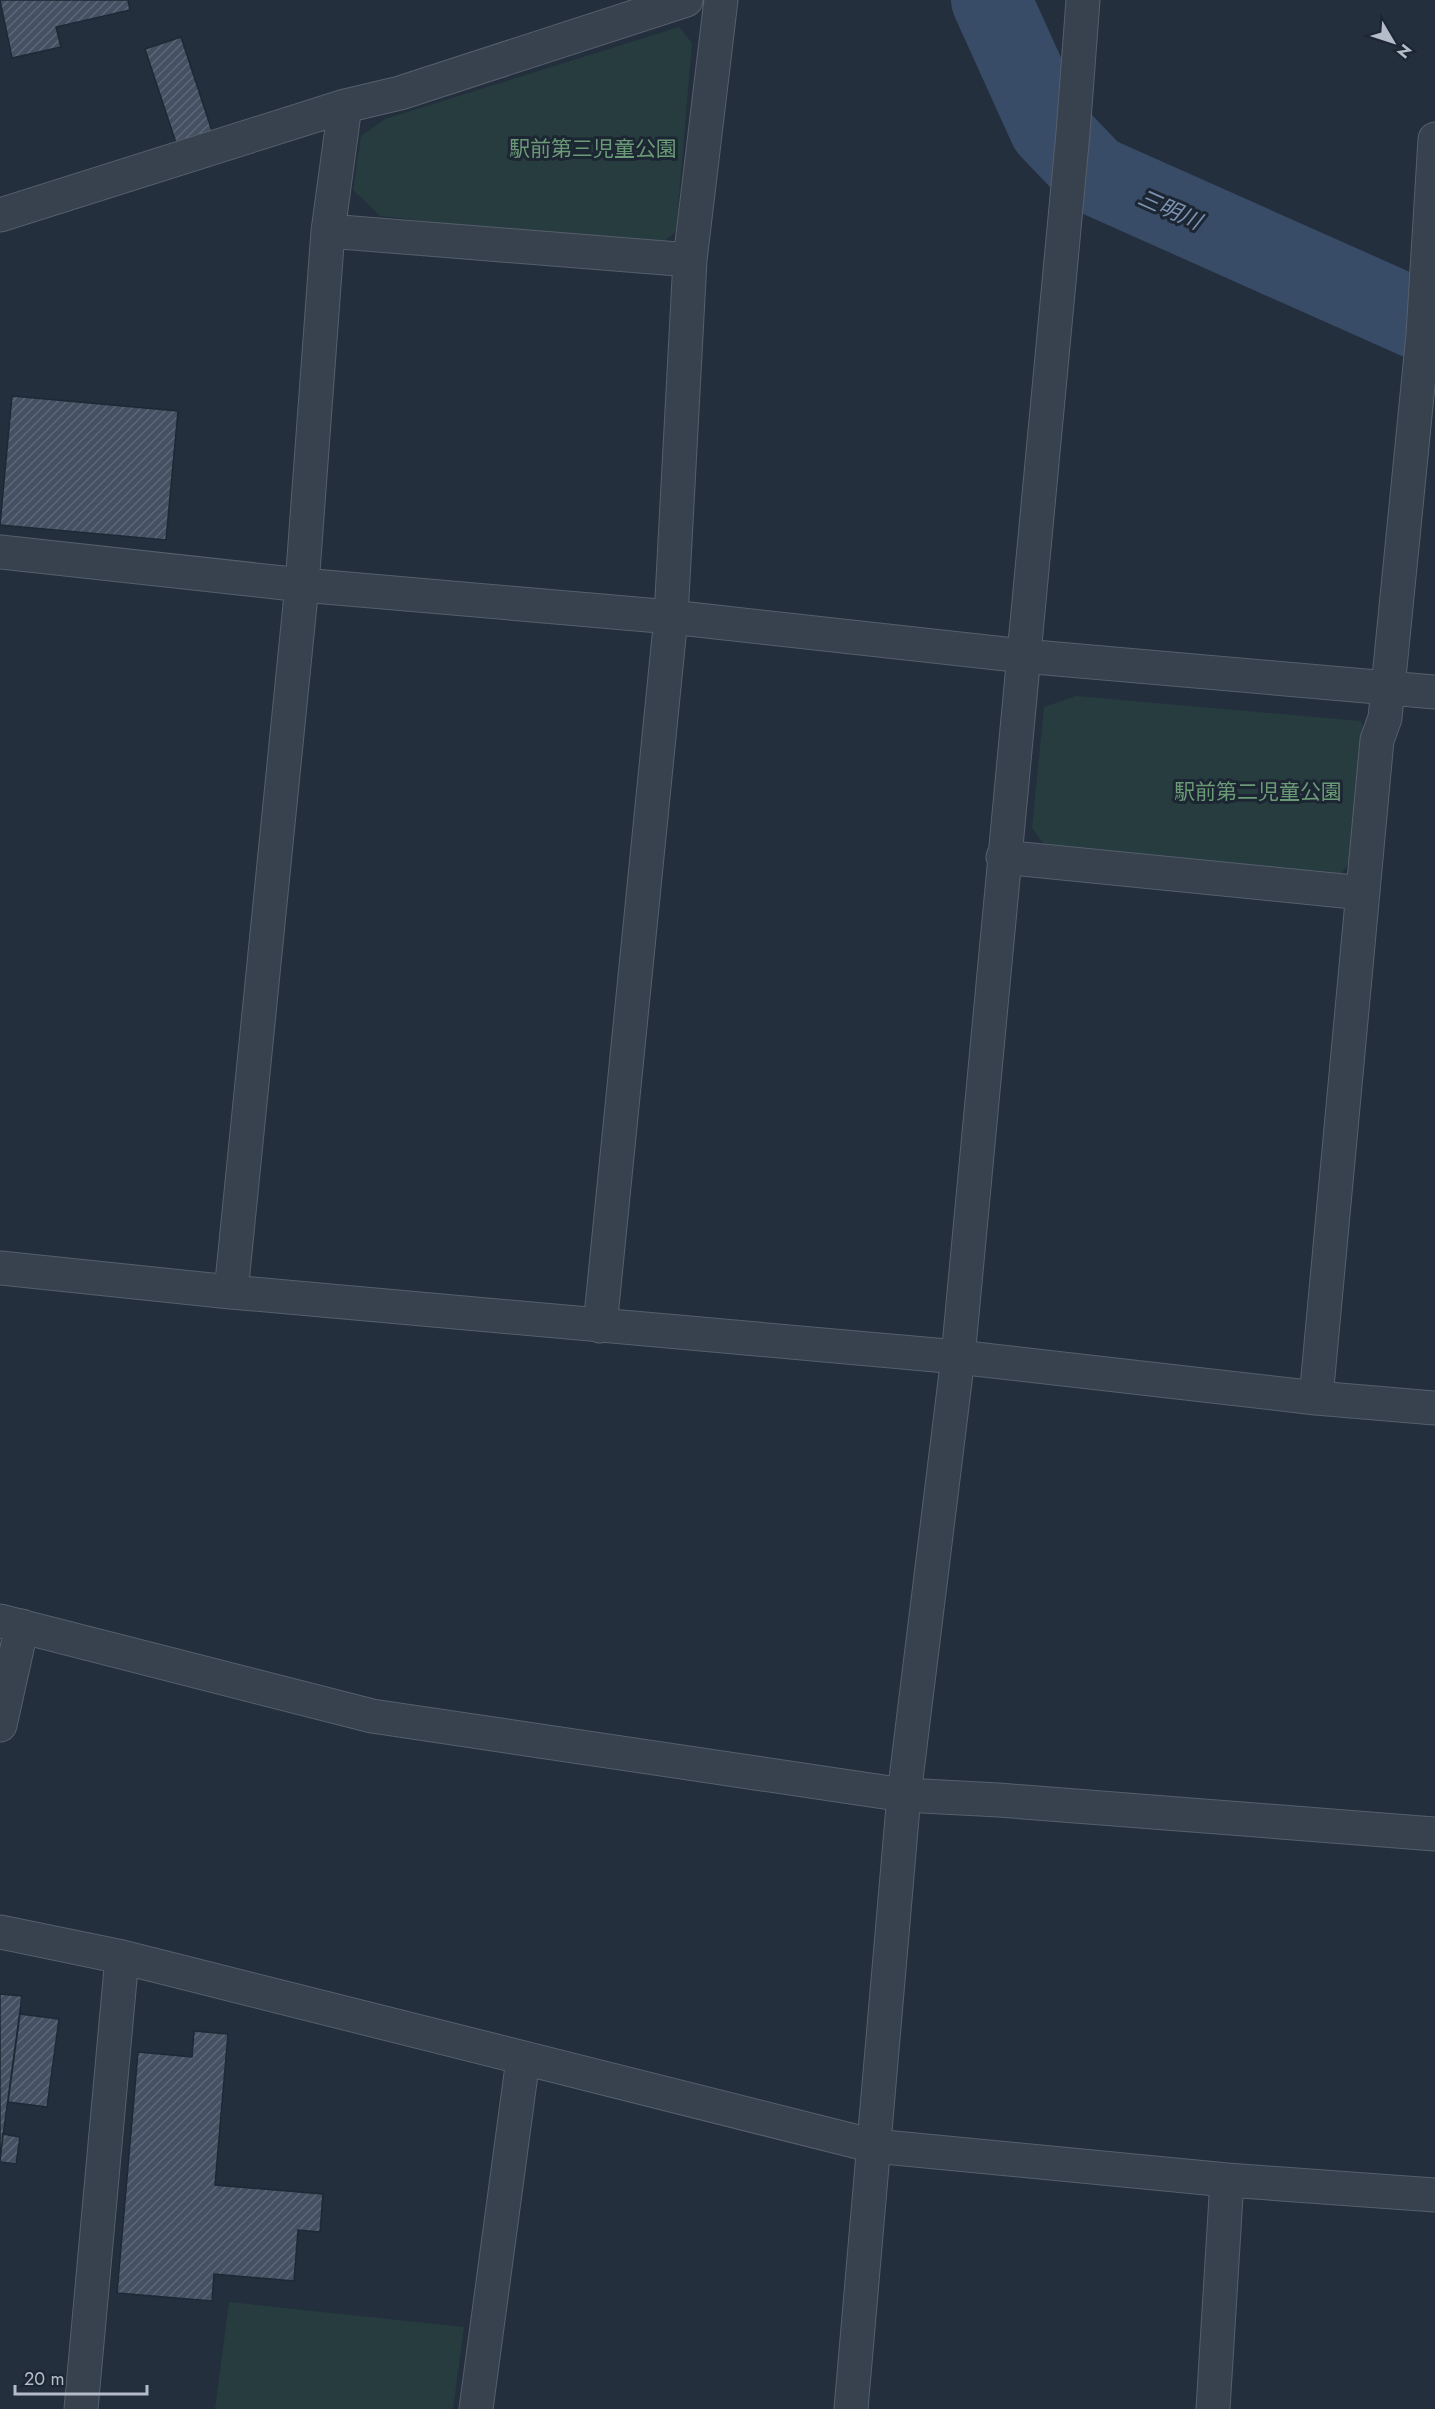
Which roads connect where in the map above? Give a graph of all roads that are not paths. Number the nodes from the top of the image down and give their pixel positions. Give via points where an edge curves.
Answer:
1 (686, 0) edge
2 (721, 0) edge
3 (1083, 0) edge
4 (345, 106) junction
5 (1435, 139) edge
6 (0, 215) edge
7 (328, 231) junction
8 (690, 260) junction
9 (0, 552) edge
10 (302, 585) junction
11 (671, 617) junction
12 (1023, 656) junction
13 (1388, 687) junction
14 (1435, 692) edge
15 (1003, 857) junction
16 (1363, 893) junction
17 (0, 1268) edge
18 (231, 1292) junction
19 (600, 1326) junction
20 (958, 1357) junction
21 (1316, 1398) junction
22 (1435, 1408) edge
23 (11, 1623) edge
24 (0, 1725) edge
25 (904, 1795) junction
26 (1435, 1834) edge
27 (0, 1932) edge
28 (122, 1957) junction
29 (523, 2059) junction
30 (874, 2146) junction
31 (1227, 2180) junction
32 (1435, 2195) edge
33 (81, 2409) edge
34 (476, 2409) edge
35 (852, 2409) edge
36 (1213, 2409) edge

1 - 4 street via 400,93
2 - 8 street
3 - 12 street
4 - 6 street
4 - 7 street
5 - 13 street via 1424,319
7 - 8 street
7 - 10 street
8 - 11 street
9 - 10 street
10 - 11 street
10 - 18 street
11 - 12 street
11 - 19 street
12 - 13 street
12 - 15 street
13 - 14 street
13 - 16 street via 1385,718 1377,740
15 - 16 street
15 - 20 street
16 - 21 street
17 - 18 street
18 - 19 street
19 - 20 street
20 - 21 street
20 - 25 street
21 - 22 street
23 - 24 street
23 - 25 street via 372,1716
25 - 26 street
25 - 30 street
27 - 28 street
28 - 29 street
28 - 33 street
29 - 30 street
29 - 34 street
30 - 31 street
30 - 35 street
31 - 32 street
31 - 36 street

